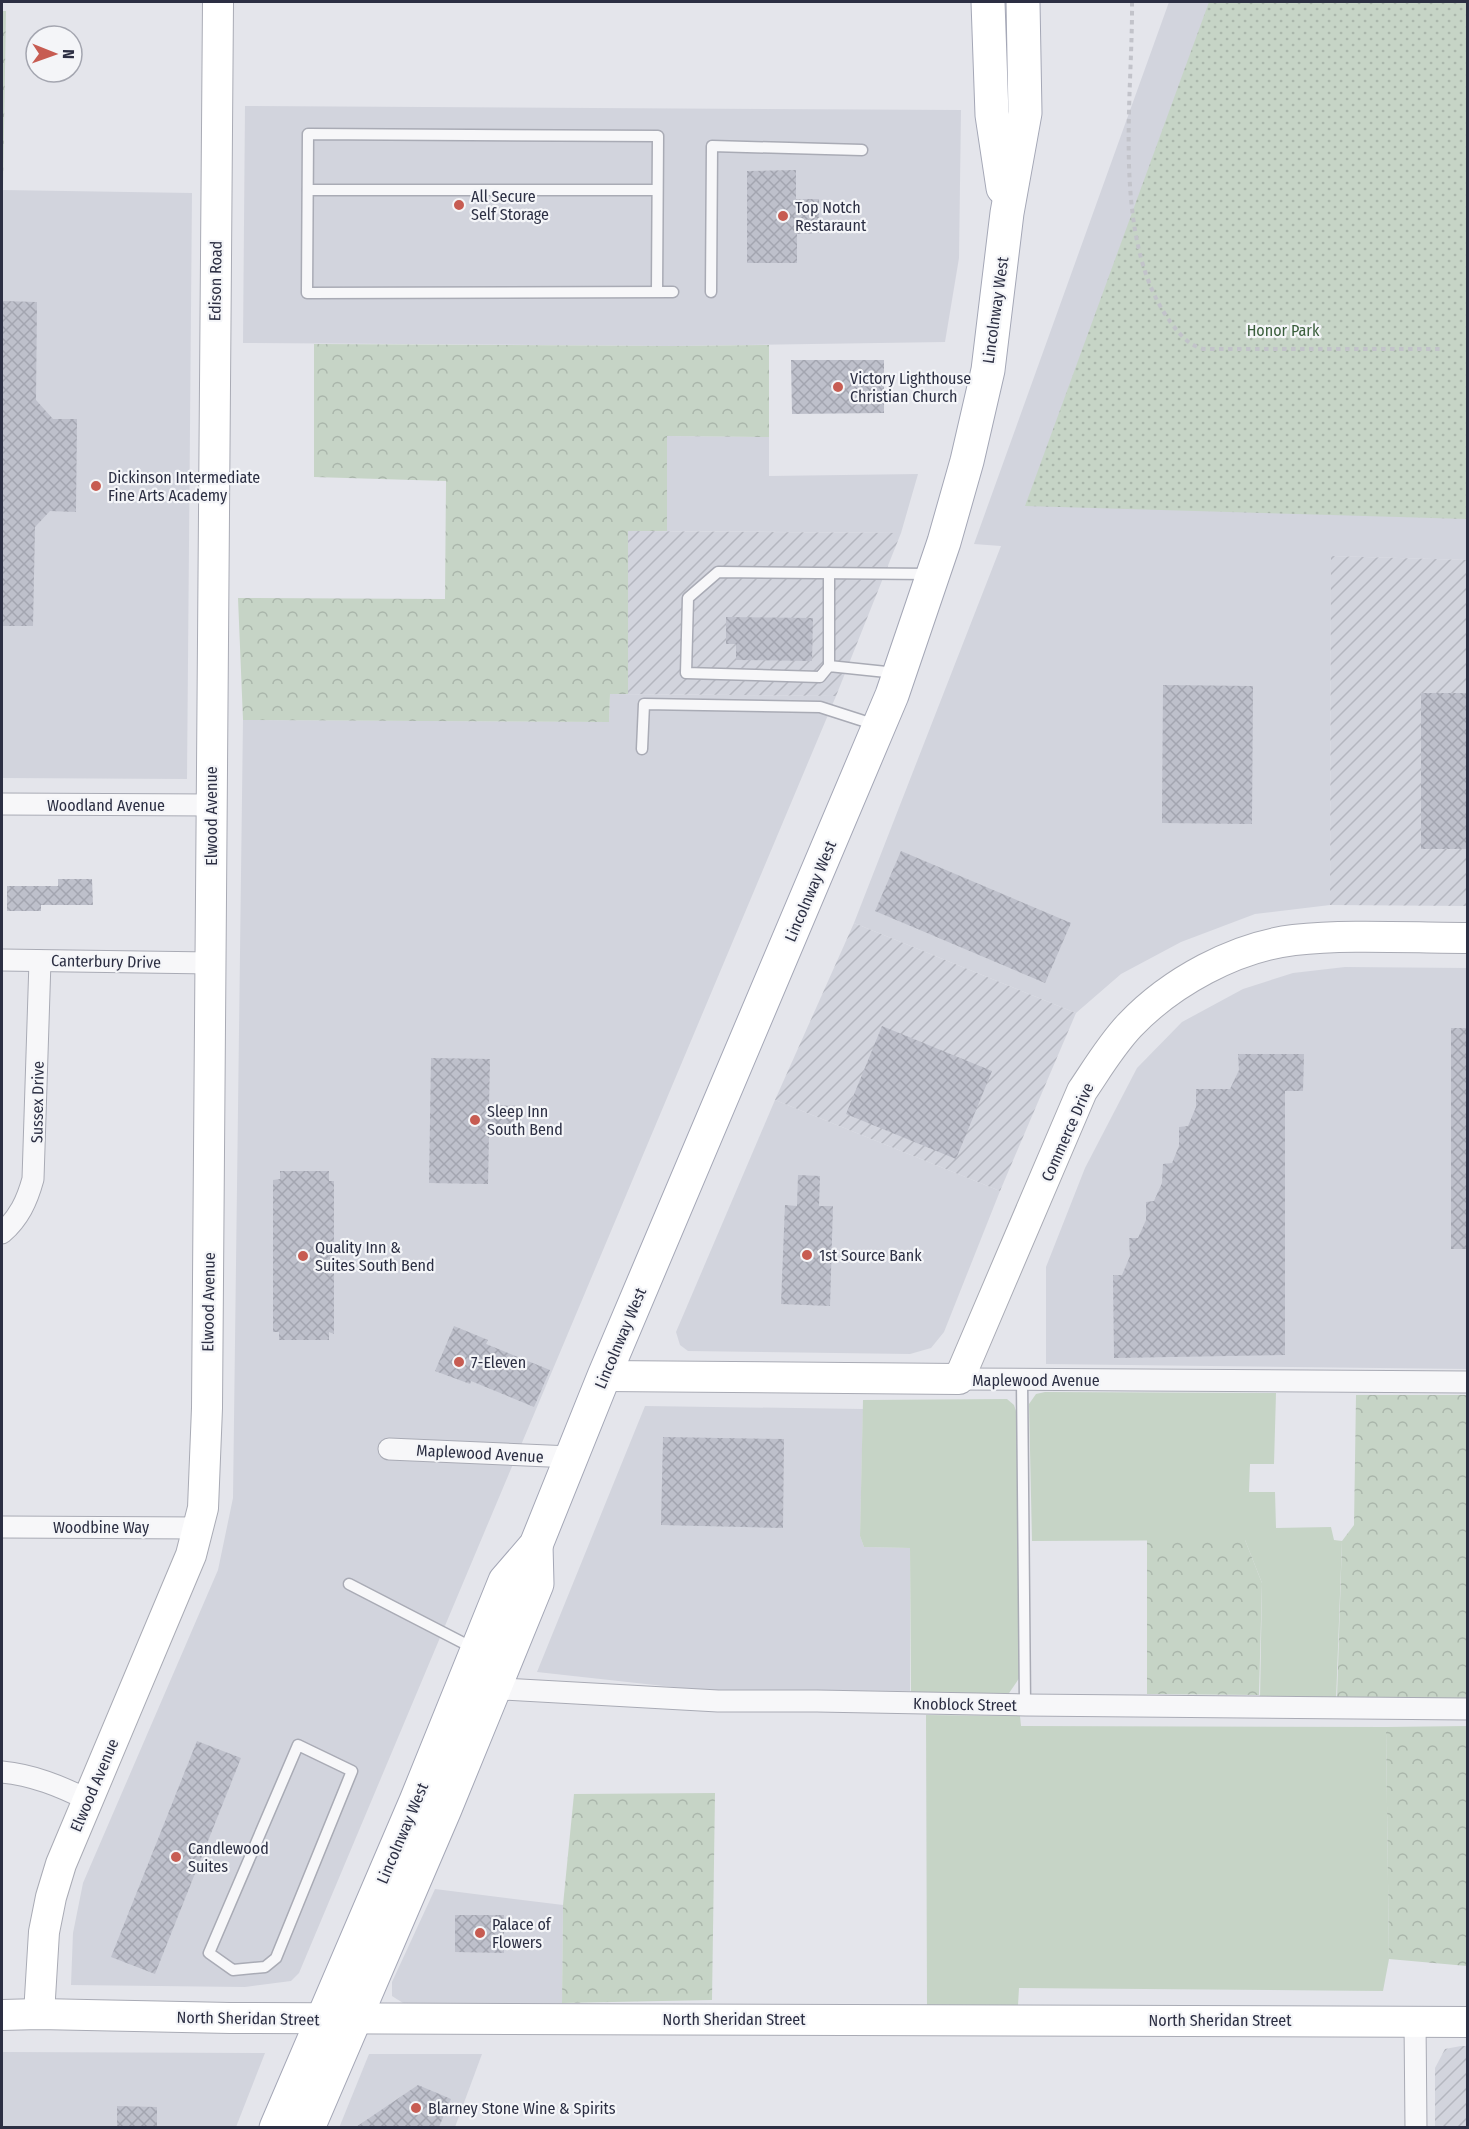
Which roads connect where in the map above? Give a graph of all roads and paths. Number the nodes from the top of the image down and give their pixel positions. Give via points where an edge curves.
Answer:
1 (218, 2) edge
2 (988, 2) edge
3 (1023, 2) edge
4 (1132, 2) edge
5 (862, 150) dead end
6 (308, 190) junction
7 (657, 190) junction
8 (1007, 213) junction
9 (657, 292) junction
10 (674, 292) dead end
11 (711, 292) dead end
12 (1443, 349) dead end
13 (212, 560) joint
14 (830, 573) junction
15 (933, 574) junction
16 (829, 666) junction
17 (899, 674) junction
18 (879, 726) junction
19 (642, 749) dead end
20 (2, 804) edge
21 (211, 805) junction
22 (1467, 938) edge
23 (2, 960) edge
24 (40, 961) junction
25 (211, 963) junction
26 (2, 1233) edge
27 (604, 1376) junction
28 (960, 1379) junction
29 (1022, 1380) junction
30 (1467, 1382) edge
31 (389, 1449) dead end
32 (571, 1457) junction
33 (2, 1527) edge
34 (200, 1528) junction
35 (536, 1545) junction
36 (349, 1584) dead end
37 (477, 1650) junction
38 (462, 1688) junction
39 (495, 1688) junction
40 (1025, 1705) junction
41 (1467, 1709) edge
42 (2, 1772) edge
43 (88, 1800) junction
44 (233, 1970) joint
45 (39, 2014) junction
46 (2, 2015) edge
47 (323, 2018) junction
48 (356, 2018) junction
49 (1415, 2022) junction
50 (1467, 2022) edge
51 (276, 2127) edge
52 (308, 2127) edge
53 (1416, 2127) edge

1 - 13 street, Edison Road
2 - 8 main road, Lincolnway West via 992,115
3 - 8 main road, Lincolnway West via 1025,113
4 - 12 path via 1132,214 1152,291 1176,330 1191,345 1203,349
5 - 11 lane via 712,146
6 - 7 lane
6 - 7 lane via 308,135 658,136
6 - 9 lane via 307,293
7 - 9 lane
8 - 15 main road, Lincolnway West via 987,370 967,461
9 - 10 lane
13 - 21 street, Elwood Avenue
14 - 15 lane
14 - 16 lane
14 - 16 lane via 718,572 688,598 686,673 820,677
15 - 17 main road, Lincolnway West
16 - 17 lane
17 - 18 main road, Lincolnway West
18 - 19 lane via 820,707 644,704
18 - 27 main road, Lincolnway West
20 - 21 street, Woodland Avenue
21 - 25 street, Elwood Avenue
22 - 28 street, Commerce Drive via 1292,940 1216,964 1156,1001 1115,1043 1082,1092
23 - 24 street, Canterbury Drive
24 - 25 street, Canterbury Drive
24 - 26 street, Sussex Drive via 33,1179 23,1207
25 - 34 street, Elwood Avenue via 207,1408
27 - 28 street, Maplewood Avenue
27 - 32 main road, Lincolnway West
28 - 29 street, Maplewood Avenue
29 - 30 street, Maplewood Avenue
29 - 40 lane
31 - 32 street, Maplewood Avenue
32 - 35 main road, Lincolnway West
33 - 34 street, Woodbine Way
34 - 43 street, Elwood Avenue
35 - 37 main road, Lincolnway West via 505,1581
35 - 39 main road, Lincolnway West via 537,1584
36 - 37 lane
37 - 38 main road, Lincolnway West
38 - 39 street, Knoblock Street
38 - 47 main road, Lincolnway West
39 - 40 street, Knoblock Street via 718,1701
39 - 48 main road, Lincolnway West
40 - 41 street, Knoblock Street
42 - 43 street via 40,1779
43 - 45 street, Elwood Avenue via 51,1897 44,1932
44 - 44 lane via 265,1967 276,1958 352,1771 298,1745 209,1953
45 - 46 street, North Sheridan Street
45 - 47 street, North Sheridan Street
47 - 48 street, North Sheridan Street
47 - 51 main road, Lincolnway West
48 - 49 street, North Sheridan Street
48 - 52 main road, Lincolnway West
49 - 50 street, North Sheridan Street
49 - 53 street

